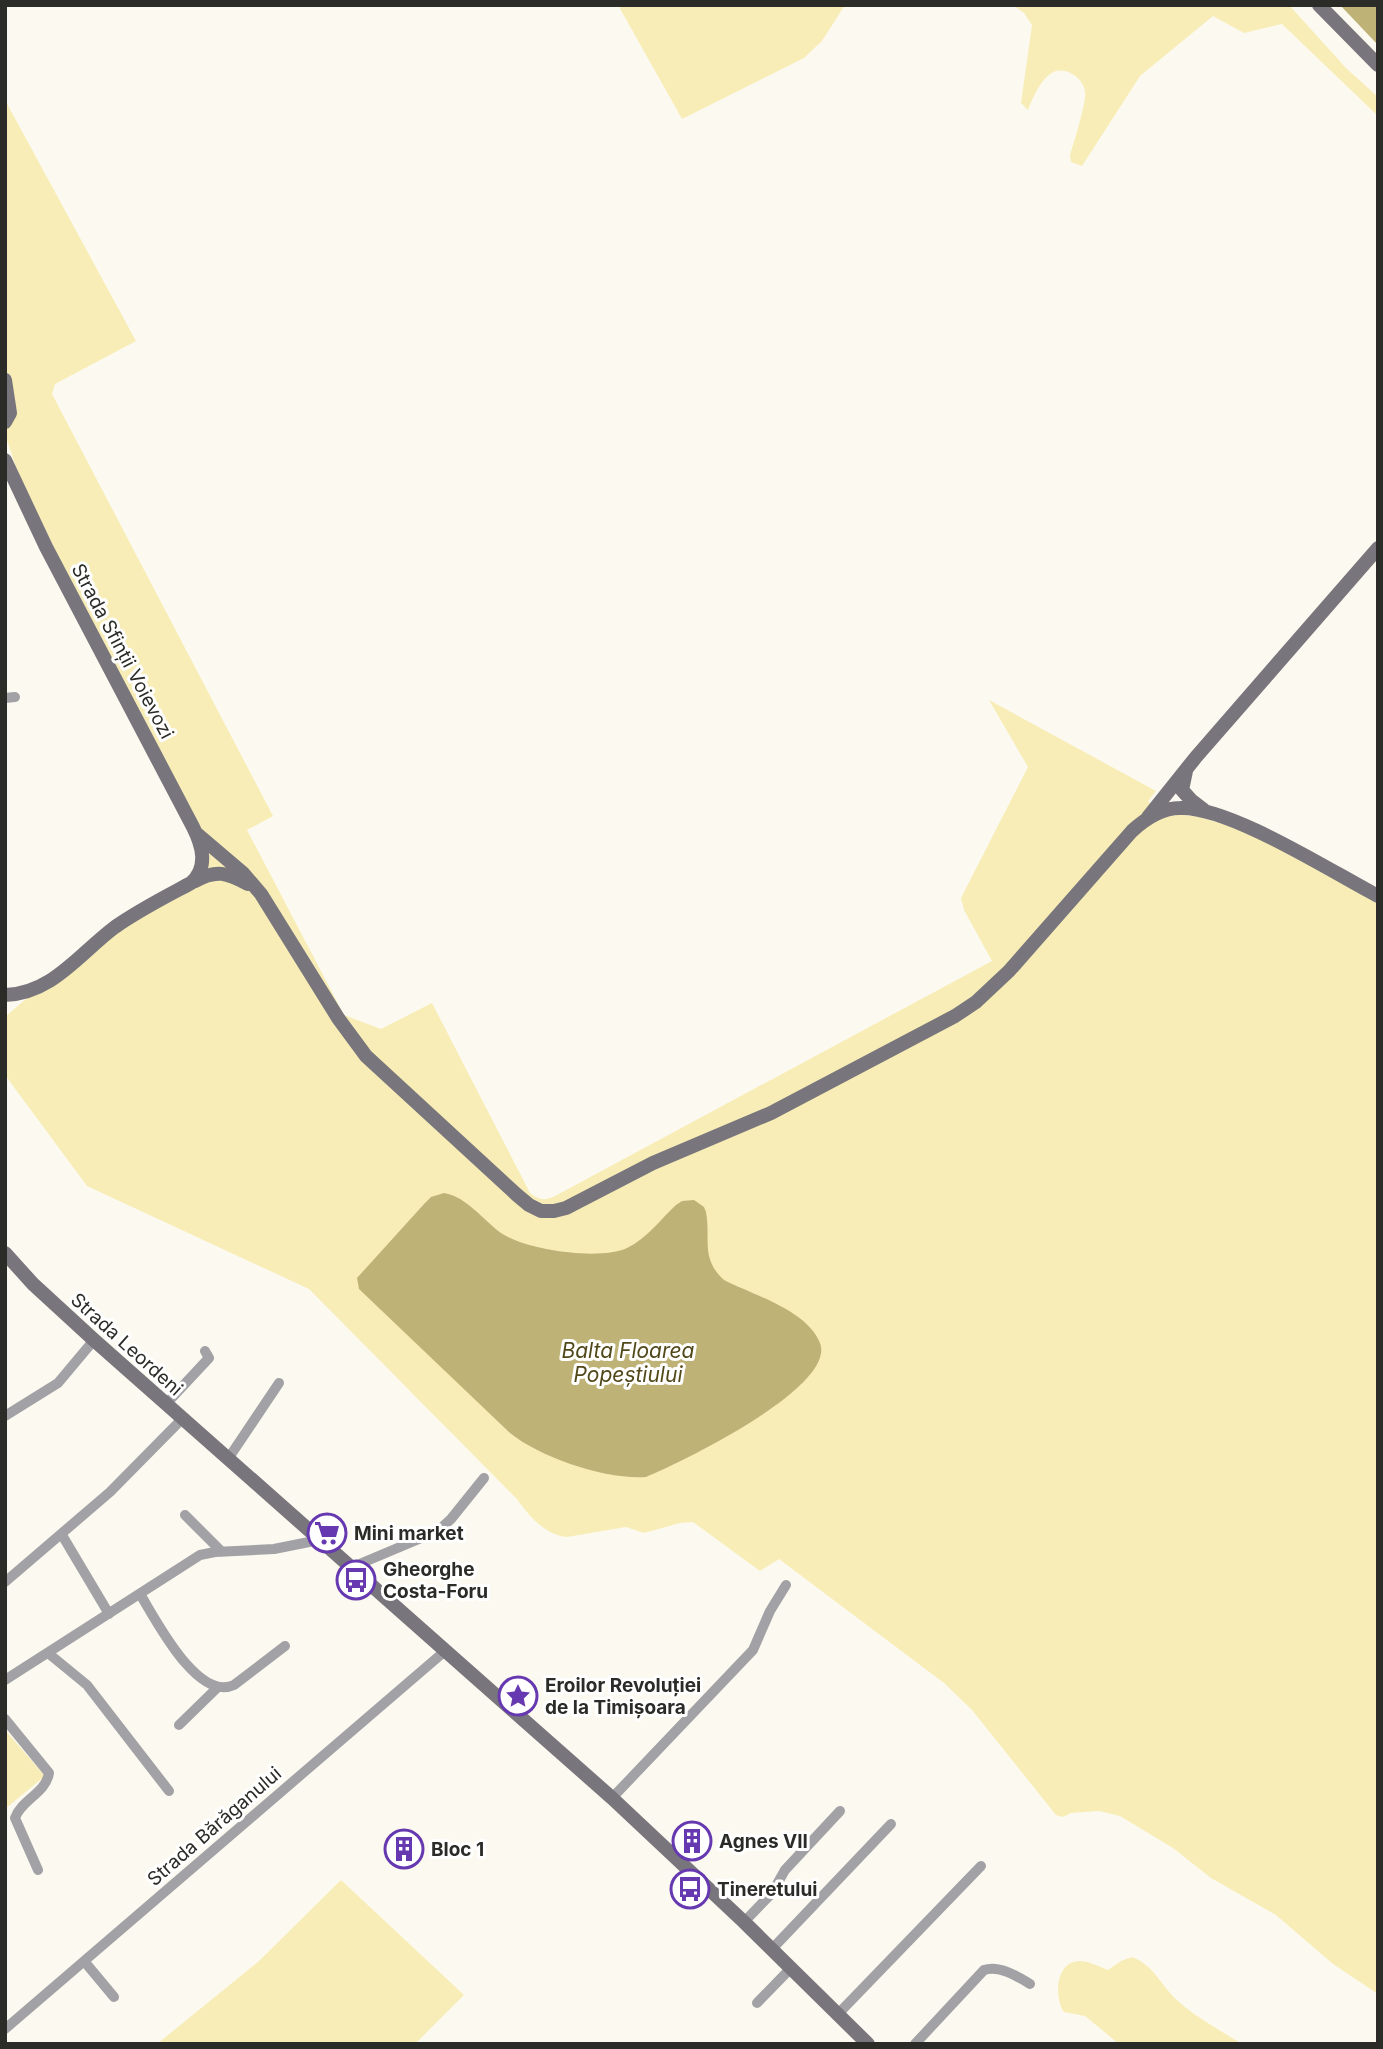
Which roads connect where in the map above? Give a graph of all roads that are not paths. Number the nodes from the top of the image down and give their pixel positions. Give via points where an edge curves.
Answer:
1 (1319, 5) edge
2 (1378, 65) edge
3 (5, 380) edge
4 (6, 414) edge
5 (6, 460) edge
6 (1378, 548) edge
7 (1176, 798) junction
8 (196, 832) junction
9 (218, 853) junction
10 (207, 867) junction
11 (256, 888) junction
12 (1378, 896) edge
13 (5, 995) edge
14 (5, 1253) edge
15 (94, 1340) junction
16 (205, 1351) dead end
17 (279, 1383) dead end
18 (166, 1404) junction
19 (5, 1416) edge
20 (182, 1419) junction
21 (228, 1459) junction
22 (484, 1478) dead end
23 (186, 1515) dead end
24 (62, 1535) junction
25 (319, 1540) junction
26 (222, 1552) junction
27 (350, 1568) junction
28 (5, 1582) edge
29 (786, 1585) dead end
30 (140, 1594) junction
31 (109, 1614) junction
32 (285, 1646) dead end
33 (444, 1651) junction
34 (48, 1653) junction
35 (5, 1680) edge
36 (218, 1687) junction
37 (5, 1719) edge
38 (179, 1726) dead end
39 (169, 1791) dead end
40 (611, 1798) junction
41 (841, 1811) dead end
42 (891, 1824) dead end
43 (981, 1866) dead end
44 (38, 1870) dead end
45 (744, 1922) junction
46 (772, 1949) junction
47 (84, 1961) junction
48 (791, 1968) junction
49 (1030, 1984) dead end
50 (114, 1997) dead end
51 (757, 2003) dead end
52 (838, 2014) junction
53 (5, 2029) edge
54 (868, 2044) edge
55 (915, 2044) edge

1 - 2 street
3 - 4 street
5 - 8 street, Strada Sfinții Voievozi via 46,547
6 - 7 street via 1190,764
7 - 11 street via 1124,839 1009,971 968,1008 771,1113 554,1211 535,1208 517,1195 366,1056
7 - 12 street via 1271,839
8 - 9 street
8 - 10 street, Strada Sfinții Voievozi
9 - 10 street via 222,867
9 - 11 street
10 - 11 street
10 - 13 street via 191,883 115,927 46,984
14 - 15 street, Strada Leordeni
15 - 18 street, Strada Leordeni
15 - 19 street via 58,1383
16 - 18 street via 209,1358
17 - 21 street
18 - 20 street, Strada Leordeni
20 - 21 street, Strada Leordeni
20 - 24 street
21 - 25 street, Strada Leordeni
22 - 27 street via 438,1531
23 - 26 street
24 - 28 street
24 - 31 street
25 - 26 street
25 - 27 street, Strada Leordeni
26 - 30 street via 193,1559
27 - 33 street, Strada Leordeni
29 - 40 street via 753,1650
30 - 31 street
30 - 36 street via 187,1665
31 - 34 street
32 - 36 street via 234,1685
33 - 40 street, Strada Leordeni
33 - 47 street, Strada Bărăganului
34 - 35 street
34 - 39 street via 87,1685
36 - 38 street
37 - 44 street via 49,1773 46,1783 15,1818
40 - 45 street, Strada Leordeni
41 - 45 street
42 - 46 street
43 - 52 street
45 - 46 street, Strada Leordeni
46 - 48 street, Strada Leordeni
47 - 50 street
47 - 53 street, Strada Bărăganului
48 - 51 street
48 - 52 street, Strada Leordeni
49 - 55 street via 1005,1971 984,1970
52 - 54 street, Strada Leordeni

